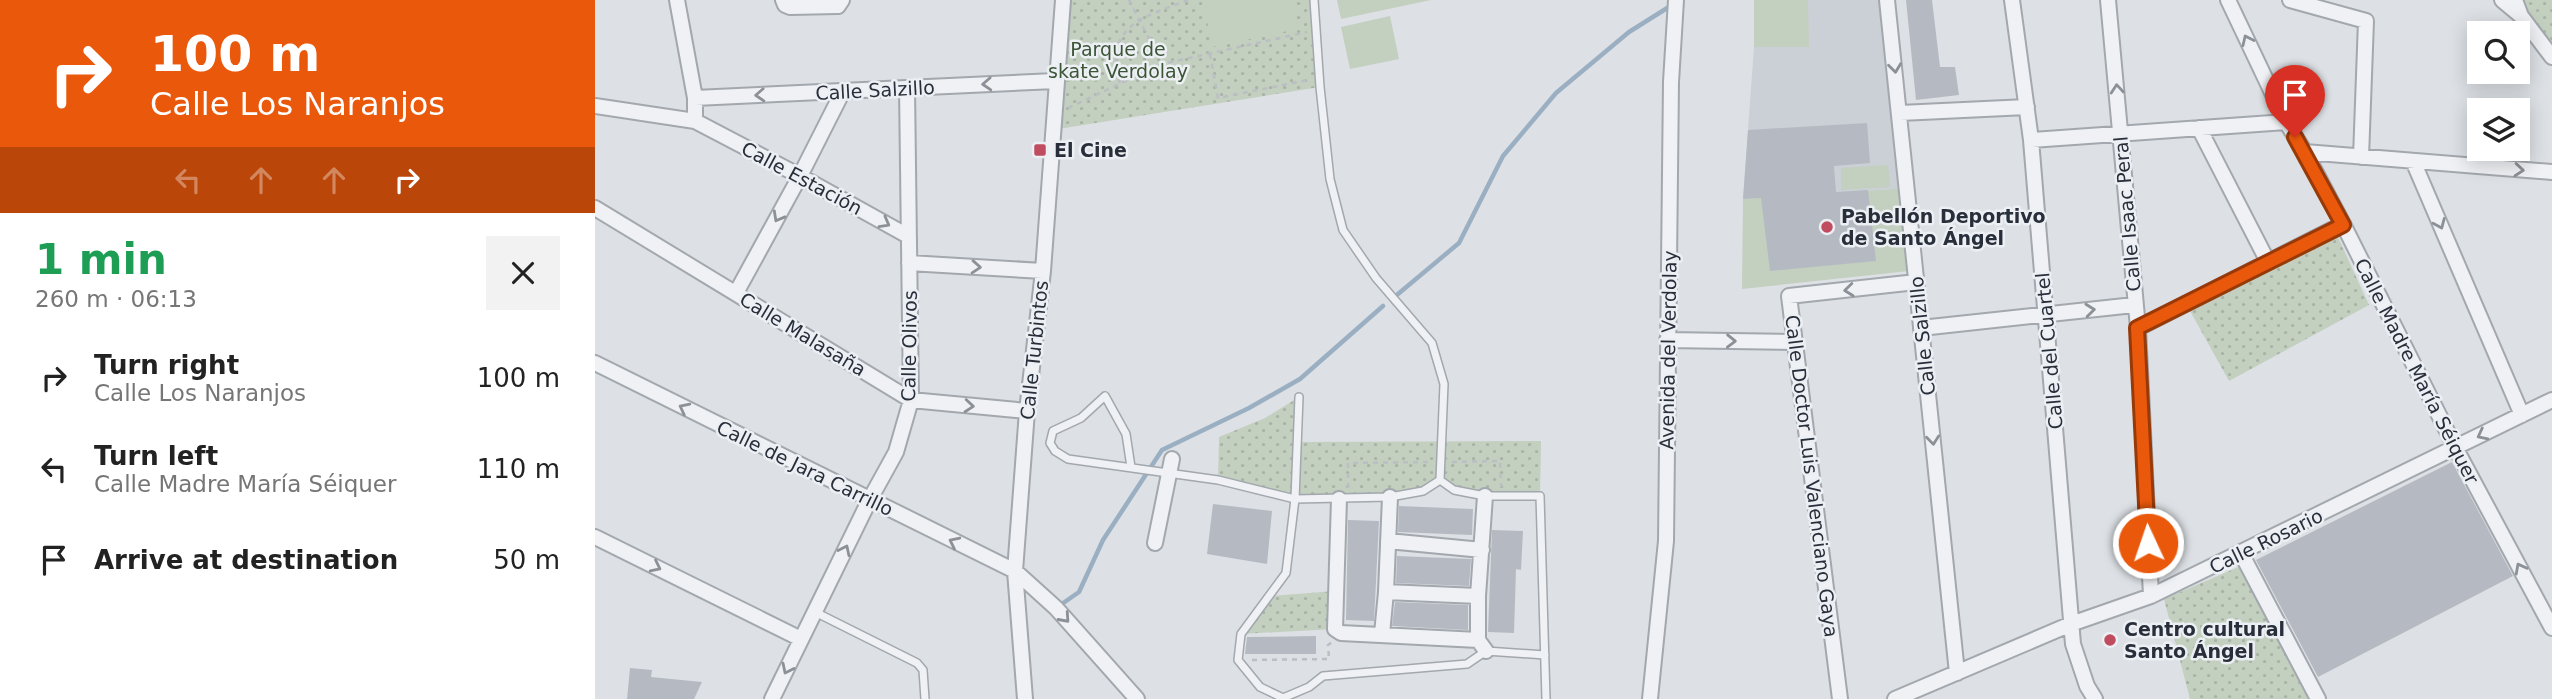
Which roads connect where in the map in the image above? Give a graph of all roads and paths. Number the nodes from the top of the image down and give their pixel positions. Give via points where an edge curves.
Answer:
1 (677, 0) edge
2 (783, 0) edge
3 (842, 0) edge
4 (1063, 0) edge
5 (1129, 0) edge
6 (1188, 0) edge
7 (1314, 0) edge
8 (1676, 0) edge
9 (1887, 0) edge
10 (2012, 0) edge
11 (2108, 0) edge
12 (2228, 0) edge
13 (2290, 0) edge
14 (2502, 0) edge
15 (2515, 0) edge
16 (2521, 16) junction
17 (1140, 19) junction
18 (1317, 29) junction
19 (1210, 54) junction
20 (2552, 57) edge
21 (1162, 64) junction
22 (1320, 78) junction
23 (1055, 81) junction
24 (1120, 83) junction
25 (907, 88) junction
26 (843, 91) junction
27 (695, 98) junction
28 (595, 106) edge
29 (2027, 107) junction
30 (1900, 113) junction
31 (1053, 115) junction
32 (695, 121) junction
33 (2286, 122) junction
34 (2199, 128) junction
35 (2120, 134) junction
36 (2031, 140) junction
37 (2305, 152) junction
38 (2361, 157) junction
39 (2413, 161) junction
40 (2552, 172) edge
41 (800, 176) junction
42 (595, 208) edge
43 (2343, 225) junction
44 (908, 236) junction
45 (2268, 262) junction
46 (909, 263) junction
47 (1043, 271) junction
48 (1916, 282) junction
49 (736, 293) junction
50 (2134, 305) junction
51 (2047, 314) junction
52 (1921, 328) junction
53 (2137, 328) junction
54 (1667, 340) junction
55 (1794, 342) junction
56 (595, 363) edge
57 (1300, 397) dead end
58 (911, 400) junction
59 (2552, 400) edge
60 (1027, 411) junction
61 (2522, 415) junction
62 (2456, 449) junction
63 (1172, 459) dead end
64 (1441, 462) junction
65 (1131, 467) junction
66 (1162, 473) junction
67 (1440, 480) junction
68 (1501, 495) junction
69 (1485, 496) junction
70 (1390, 497) junction
71 (1295, 499) junction
72 (1344, 499) junction
73 (869, 501) junction
74 (595, 537) edge
75 (1388, 541) junction
76 (1155, 543) dead end
77 (1482, 550) junction
78 (2241, 553) junction
79 (1015, 571) junction
80 (1386, 592) junction
81 (1478, 596) junction
82 (2151, 596) junction
83 (815, 611) junction
84 (2071, 624) junction
85 (2552, 628) edge
86 (1382, 634) junction
87 (801, 639) junction
88 (1482, 645) junction
89 (1545, 655) junction
90 (1329, 659) dead end
91 (1238, 660) junction
92 (1957, 673) junction
93 (772, 699) edge
94 (925, 699) edge
95 (1025, 699) edge
96 (1136, 699) edge
97 (1546, 699) edge
98 (1650, 699) edge
99 (1840, 699) edge
100 (1895, 699) edge
101 (2095, 699) edge
102 (2318, 699) edge

1 - 27 street
2 - 3 street via 790,7 801,7 838,6
4 - 23 street, Calle Turbintos
5 - 17 path
6 - 17 path
7 - 18 lane
8 - 54 street, Avenida del Verdolay
9 -> 30 street, Calle Salzillo
10 - 29 street, Calle del Cuartel
35 -> 11 street, Calle Isaac Peral
33 -> 12 street, Calle Madre María Séiquer
13 - 38 street via 2367,21
14 - 16 street
15 - 16 street
16 - 20 street
17 - 21 path
17 - 24 path via 1122,33 1114,64
18 - 19 path
18 - 22 lane
19 - 21 path
19 - 22 path via 1218,98
21 - 24 path
22 - 64 lane via 1330,180 1343,230 1431,343 1444,384
23 -> 25 street, Calle Salzillo
23 - 31 street, Calle Turbintos
24 - 31 path
25 - 26 street, Calle Salzillo
25 - 44 street, Calle Olivos
26 -> 27 street, Calle Salzillo
26 - 41 street
27 - 32 street
28 - 32 street, Calle Estación
29 - 30 street
29 - 36 street, Calle del Cuartel
30 - 48 street, Calle Salzillo
31 - 47 street, Calle Turbintos
32 - 41 street, Calle Estación
33 - 34 street
33 - 37 street, Calle Madre María Séiquer
34 - 35 street
34 - 45 street
35 - 36 street
35 - 50 street, Calle Isaac Peral
36 - 51 street, Calle del Cuartel
37 - 38 street
37 - 43 street, Calle Madre María Séiquer
38 - 39 street
39 -> 40 street
39 -> 61 street
41 -> 44 street, Calle Estación
41 -> 49 street
42 - 49 street, Calle Malasaña
43 - 45 street
43 - 62 street, Calle Madre María Séiquer
44 - 46 street, Calle Olivos
45 - 53 street
46 -> 47 street
46 - 58 street, Calle Olivos
47 - 60 street, Calle Turbintos
48 - 52 street, Calle Salzillo
48 -> 55 street, Calle Doctor Luis Valenciano Gaya via 1789,296
49 - 58 street, Calle Malasaña
51 -> 50 street
50 - 53 street, Calle Isaac Peral
51 - 52 street
51 - 84 street, Calle del Cuartel
52 -> 92 street, Calle Salzillo
53 - 82 street, Calle Isaac Peral
54 -> 55 street
54 - 98 street, Avenida del Verdolay via 1666,541
55 - 99 street, Calle Doctor Luis Valenciano Gaya
73 -> 56 street, Calle de Jara Carrillo
57 - 71 lane
58 -> 60 street, Calle Malasaña
58 - 73 street, Calle Olivos via 896,452
59 - 61 street, Calle Rosario
60 - 79 street, Calle Turbintos
61 -> 62 street, Calle Rosario
62 - 78 street, Calle Rosario
85 -> 62 street, Calle Madre María Séiquer
63 - 66 street
64 - 67 lane
64 - 68 path via 1500,461
64 - 72 path via 1348,463
65 - 65 lane via 1126,434 1105,396 1081,418 1053,431 1050,443 1068,459
65 - 66 lane
66 - 71 lane via 1218,480
66 - 76 street
67 - 69 lane via 1454,490
67 - 70 lane via 1423,491
68 - 69 lane
68 - 89 lane via 1540,496
69 - 77 street
70 - 72 lane
70 - 75 street
71 - 72 lane
71 - 91 lane via 1286,573 1241,634
72 - 86 street via 1335,629
79 -> 73 street, Calle de Jara Carrillo
83 -> 73 street, Calle Olivos
74 -> 87 street
75 - 77 street
75 - 80 street
77 - 81 street
78 - 82 street, Calle Rosario
78 - 102 street
79 - 95 street, Calle Turbintos
79 -> 96 street, Calle de Jara Carrillo via 1056,608
80 - 81 street
80 - 86 street
81 - 88 street
82 - 84 street, Calle Rosario
83 - 87 street, Calle Olivos
83 - 94 lane via 917,663 923,670
84 - 92 street, Calle Rosario
84 - 101 street, Calle del Cuartel via 2073,644
86 - 88 street
87 -> 93 street, Calle Olivos
88 - 89 lane
88 - 91 lane via 1467,664 1323,676 1283,698 1260,687
89 - 97 lane
90 - 91 path
92 - 100 street, Calle Rosario

